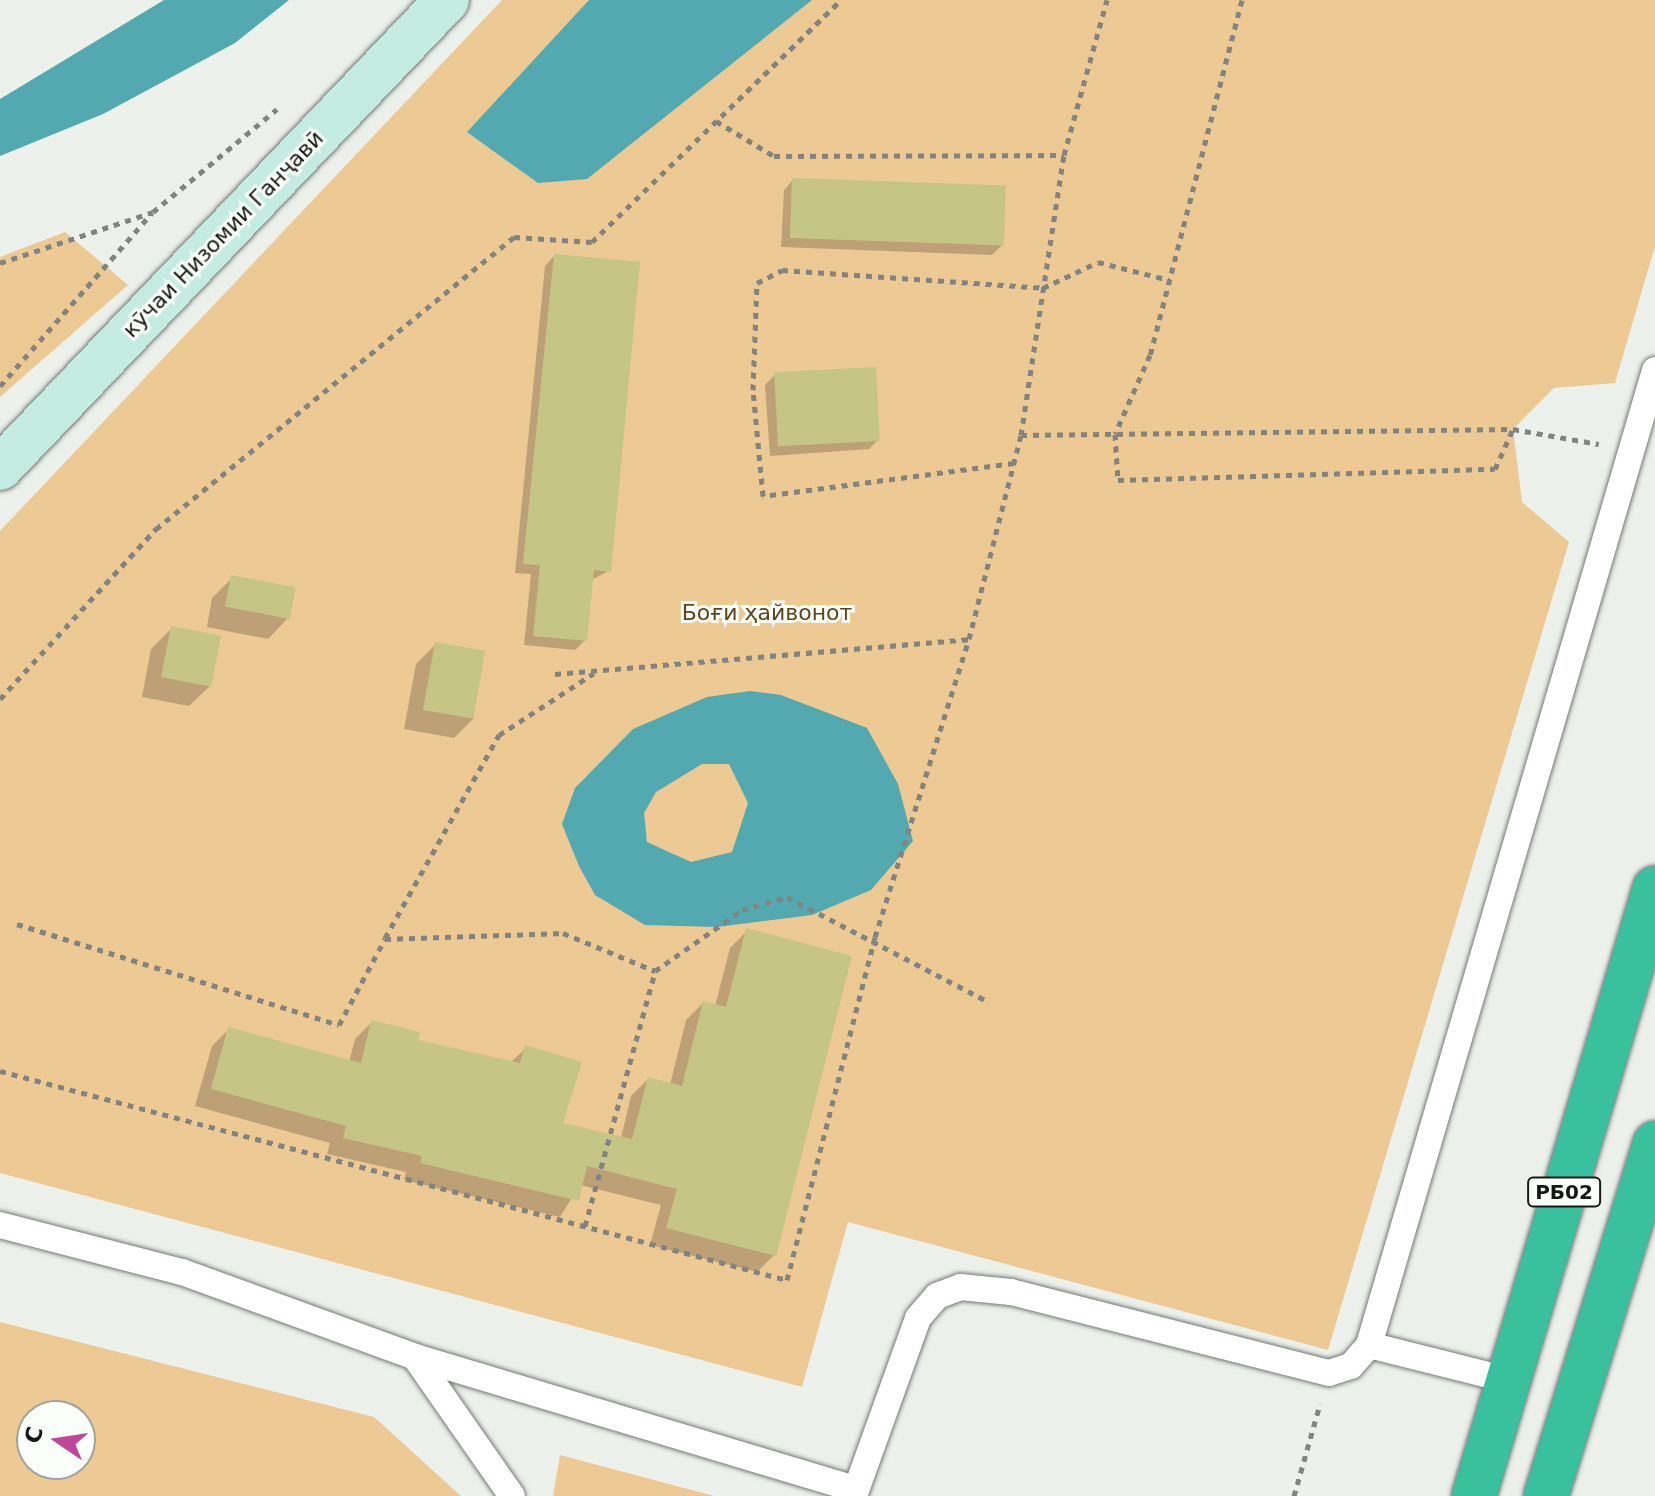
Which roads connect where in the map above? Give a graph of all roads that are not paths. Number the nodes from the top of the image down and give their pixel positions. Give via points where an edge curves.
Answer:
1 (447, 0) edge
2 (1655, 370) edge
3 (0, 468) edge
4 (1655, 888) edge
5 (1655, 1143) edge
6 (0, 1225) edge
7 (1369, 1345) junction
8 (415, 1357) junction
9 (1508, 1380) junction
10 (855, 1492) edge
11 (512, 1496) edge
12 (1474, 1496) edge
13 (1546, 1496) edge

1 - 3 street, кӯчаи Низомии Ганҷавӣ
2 - 7 lane via 1627,449
4 - 9 highway, РБ02
5 - 13 highway, РБ02
6 - 8 lane via 182,1272
7 - 9 lane
7 - 10 lane via 1351,1366 1329,1373 1011,1292 960,1287 937,1296 918,1318
8 - 10 lane
8 - 11 lane
9 - 12 highway, РБ02

